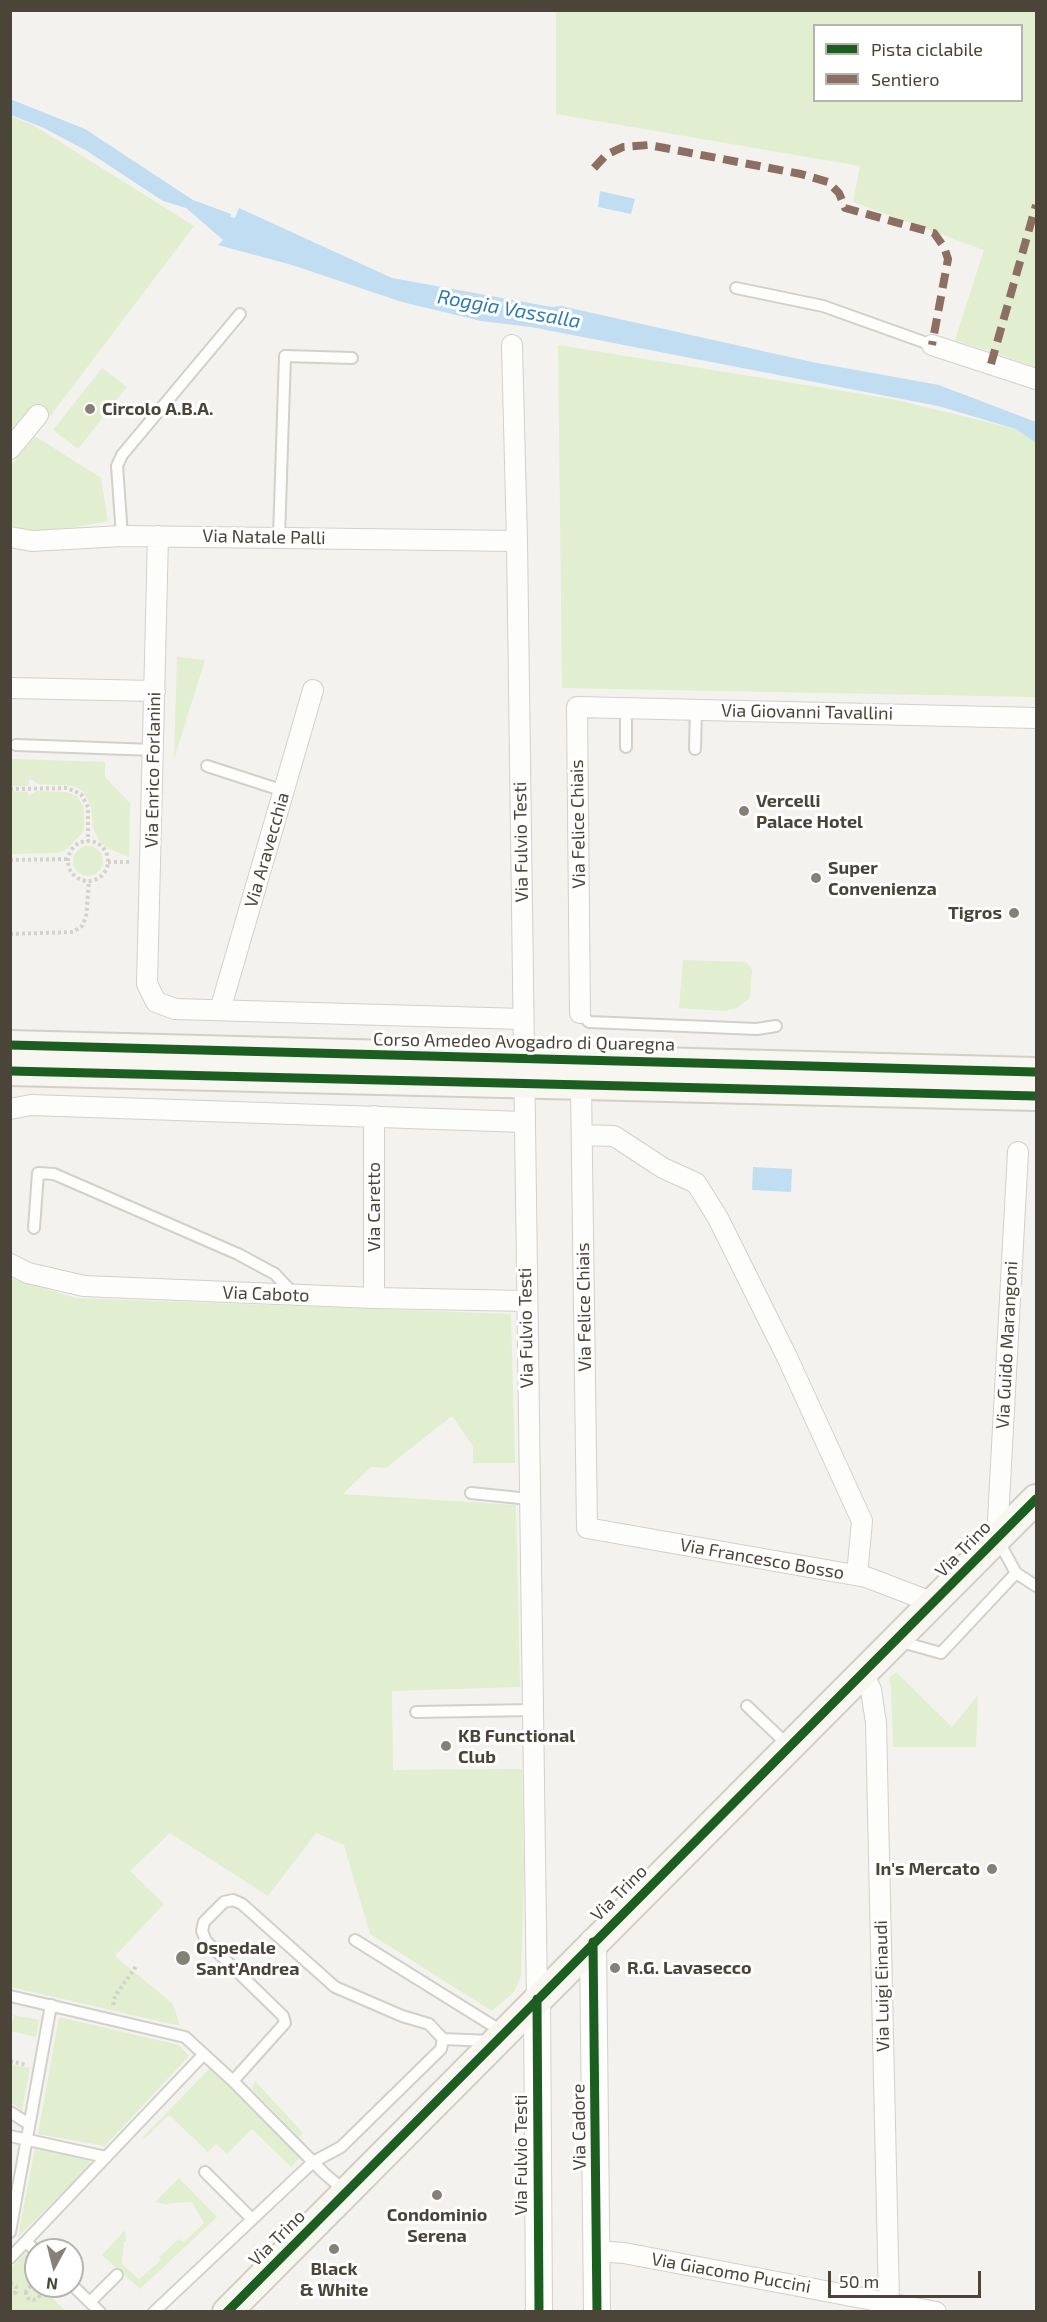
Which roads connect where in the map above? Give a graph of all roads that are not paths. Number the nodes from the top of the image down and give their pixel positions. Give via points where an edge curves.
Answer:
1 (736, 288) dead end
2 (240, 314) dead end
3 (512, 345) dead end
4 (932, 345) joint
5 (352, 358) dead end
6 (1036, 379) edge
7 (38, 415) dead end
8 (10, 449) edge
9 (122, 536) junction
10 (158, 536) junction
11 (10, 537) edge
12 (279, 537) junction
13 (517, 541) junction
14 (10, 688) edge
15 (314, 690) dead end
16 (155, 691) junction
17 (577, 707) joint
18 (626, 708) junction
19 (696, 710) junction
20 (1036, 718) edge
21 (16, 745) dead end
22 (626, 747) dead end
23 (695, 749) dead end
24 (154, 750) junction
25 (207, 766) dead end
26 (284, 792) junction
27 (156, 1002) joint
28 (220, 1010) junction
29 (580, 1013) joint
30 (523, 1019) junction
31 (776, 1026) dead end
32 (10, 1046) edge
33 (10, 1071) edge
34 (523, 1071) junction
35 (1036, 1072) edge
36 (581, 1085) junction
37 (1036, 1096) edge
38 (10, 1109) edge
39 (374, 1116) junction
40 (524, 1122) junction
41 (582, 1135) junction
42 (1018, 1152) dead end
43 (34, 1228) dead end
44 (10, 1264) edge
45 (290, 1294) junction
46 (374, 1298) junction
47 (526, 1301) junction
48 (471, 1493) dead end
49 (529, 1498) junction
50 (1035, 1504) edge
51 (587, 1528) joint
52 (997, 1538) junction
53 (1016, 1573) junction
54 (857, 1575) junction
55 (1036, 1586) edge
56 (934, 1603) junction
57 (895, 1640) junction
58 (863, 1672) junction
59 (747, 1706) dead end
60 (532, 1710) junction
61 (416, 1712) dead end
62 (789, 1746) junction
63 (355, 1940) dead end
64 (593, 1942) junction
65 (10, 1996) edge
66 (537, 1999) junction
67 (51, 2005) junction
68 (499, 2037) junction
69 (443, 2038) junction
70 (204, 2054) junction
71 (233, 2081) junction
72 (10, 2112) edge
73 (29, 2124) junction
74 (10, 2136) edge
75 (26, 2139) junction
76 (106, 2157) junction
77 (313, 2162) junction
78 (205, 2172) dead end
79 (346, 2191) junction
80 (252, 2219) junction
81 (10, 2232) edge
82 (30, 2238) edge
83 (24, 2244) edge
84 (597, 2251) junction
85 (10, 2258) edge
86 (117, 2275) dead end
87 (84, 2296) edge
88 (90, 2302) junction
89 (889, 2302) junction
90 (100, 2312) edge
91 (154, 2312) edge
92 (227, 2312) edge
93 (539, 2312) edge
94 (597, 2312) edge
95 (936, 2312) edge

1 - 4 lane via 823,306
2 - 9 lane via 122,455 117,466
3 - 13 street, Via Fulvio Testi
4 - 6 street
5 - 12 lane via 285,356
7 - 8 street
9 - 10 street, Via Natale Palli
9 - 11 street, Via Natale Palli via 33,541
10 - 12 street, Via Natale Palli
10 - 16 street, Via Enrico Forlanini
12 - 13 street, Via Natale Palli
13 - 30 street, Via Fulvio Testi
14 - 16 street
15 - 26 street, Via Aravecchia
16 - 24 street, Via Enrico Forlanini
17 - 18 street, Via Giovanni Tavallini
17 - 29 street, Via Felice Chiais
18 - 19 street, Via Giovanni Tavallini
18 - 22 lane
19 - 20 street, Via Giovanni Tavallini
19 - 23 lane
21 - 24 lane
24 - 27 street, Via Enrico Forlanini via 147,984
25 - 26 lane
26 - 28 street, Via Aravecchia
27 - 28 street, Corso Amedeo Avogadro di Quaregna via 175,1009
28 - 30 street, Corso Amedeo Avogadro di Quaregna
29 - 31 lane via 589,1022 757,1029
30 - 34 street, Via Fulvio Testi
32 - 34 main road, Corso Amedeo Avogadro di Quaregna
33 - 34 main road, Corso Amedeo Avogadro di Quaregna
34 - 35 main road, Corso Amedeo Avogadro di Quaregna
34 - 36 main road, Corso Amedeo Avogadro di Quaregna
34 - 40 street, Via Fulvio Testi
36 - 37 main road, Corso Amedeo Avogadro di Quaregna
36 - 41 street, Via Felice Chiais
38 - 39 street via 31,1105
39 - 40 street
39 - 46 street, Via Caretto
40 - 47 street, Via Fulvio Testi
41 - 51 street, Via Felice Chiais
41 - 54 street via 614,1136 663,1168 696,1183 718,1218 862,1521
42 - 52 street, Via Guido Marangoni
43 - 45 lane via 38,1173 54,1174 238,1254 275,1274
44 - 45 street, Via Caboto via 28,1273 84,1286
45 - 46 street, Via Caboto
46 - 47 street, Via Caboto
47 - 49 street, Via Fulvio Testi
48 - 49 lane
49 - 60 street, Via Fulvio Testi
50 - 52 main road, Via Trino
51 - 54 street, Via Francesco Bosso
52 - 53 lane
52 - 56 main road, Via Trino
53 - 55 lane
53 - 57 lane via 941,1653
54 - 56 street, Via Francesco Bosso
56 - 57 main road, Via Trino
57 - 58 main road, Via Trino
58 - 62 main road, Via Trino
58 - 89 street, Via Luigi Einaudi via 871,1690 876,1723
59 - 62 lane
60 - 61 lane
60 - 66 street, Via Fulvio Testi
62 - 64 main road, Via Trino
63 - 68 lane
64 - 66 main road, Via Trino
64 - 84 street, Via Cadore
65 - 67 lane
66 - 68 main road, Via Trino
66 - 93 street, Via Fulvio Testi
67 - 70 lane via 185,2037
67 - 73 lane
68 - 69 lane
68 - 79 main road, Via Trino
69 - 71 lane via 429,2024 335,1987 233,1900 224,1902 204,1922 201,1931 206,1941 283,2016 285,2023
69 - 77 lane via 441,2049 341,2147
70 - 71 lane
70 - 76 lane
71 - 77 lane
72 - 73 lane
73 - 75 lane
74 - 75 lane
75 - 76 lane
75 - 81 lane
76 - 82 lane
77 - 79 lane
77 - 80 lane
78 - 80 lane
79 - 92 main road, Via Trino
80 - 91 lane
83 - 85 lane
84 - 89 street, Via Giacomo Puccini
84 - 94 street, Via Cadore
86 - 88 lane
87 - 88 lane
88 - 90 lane
89 - 95 street, Via Giacomo Puccini

